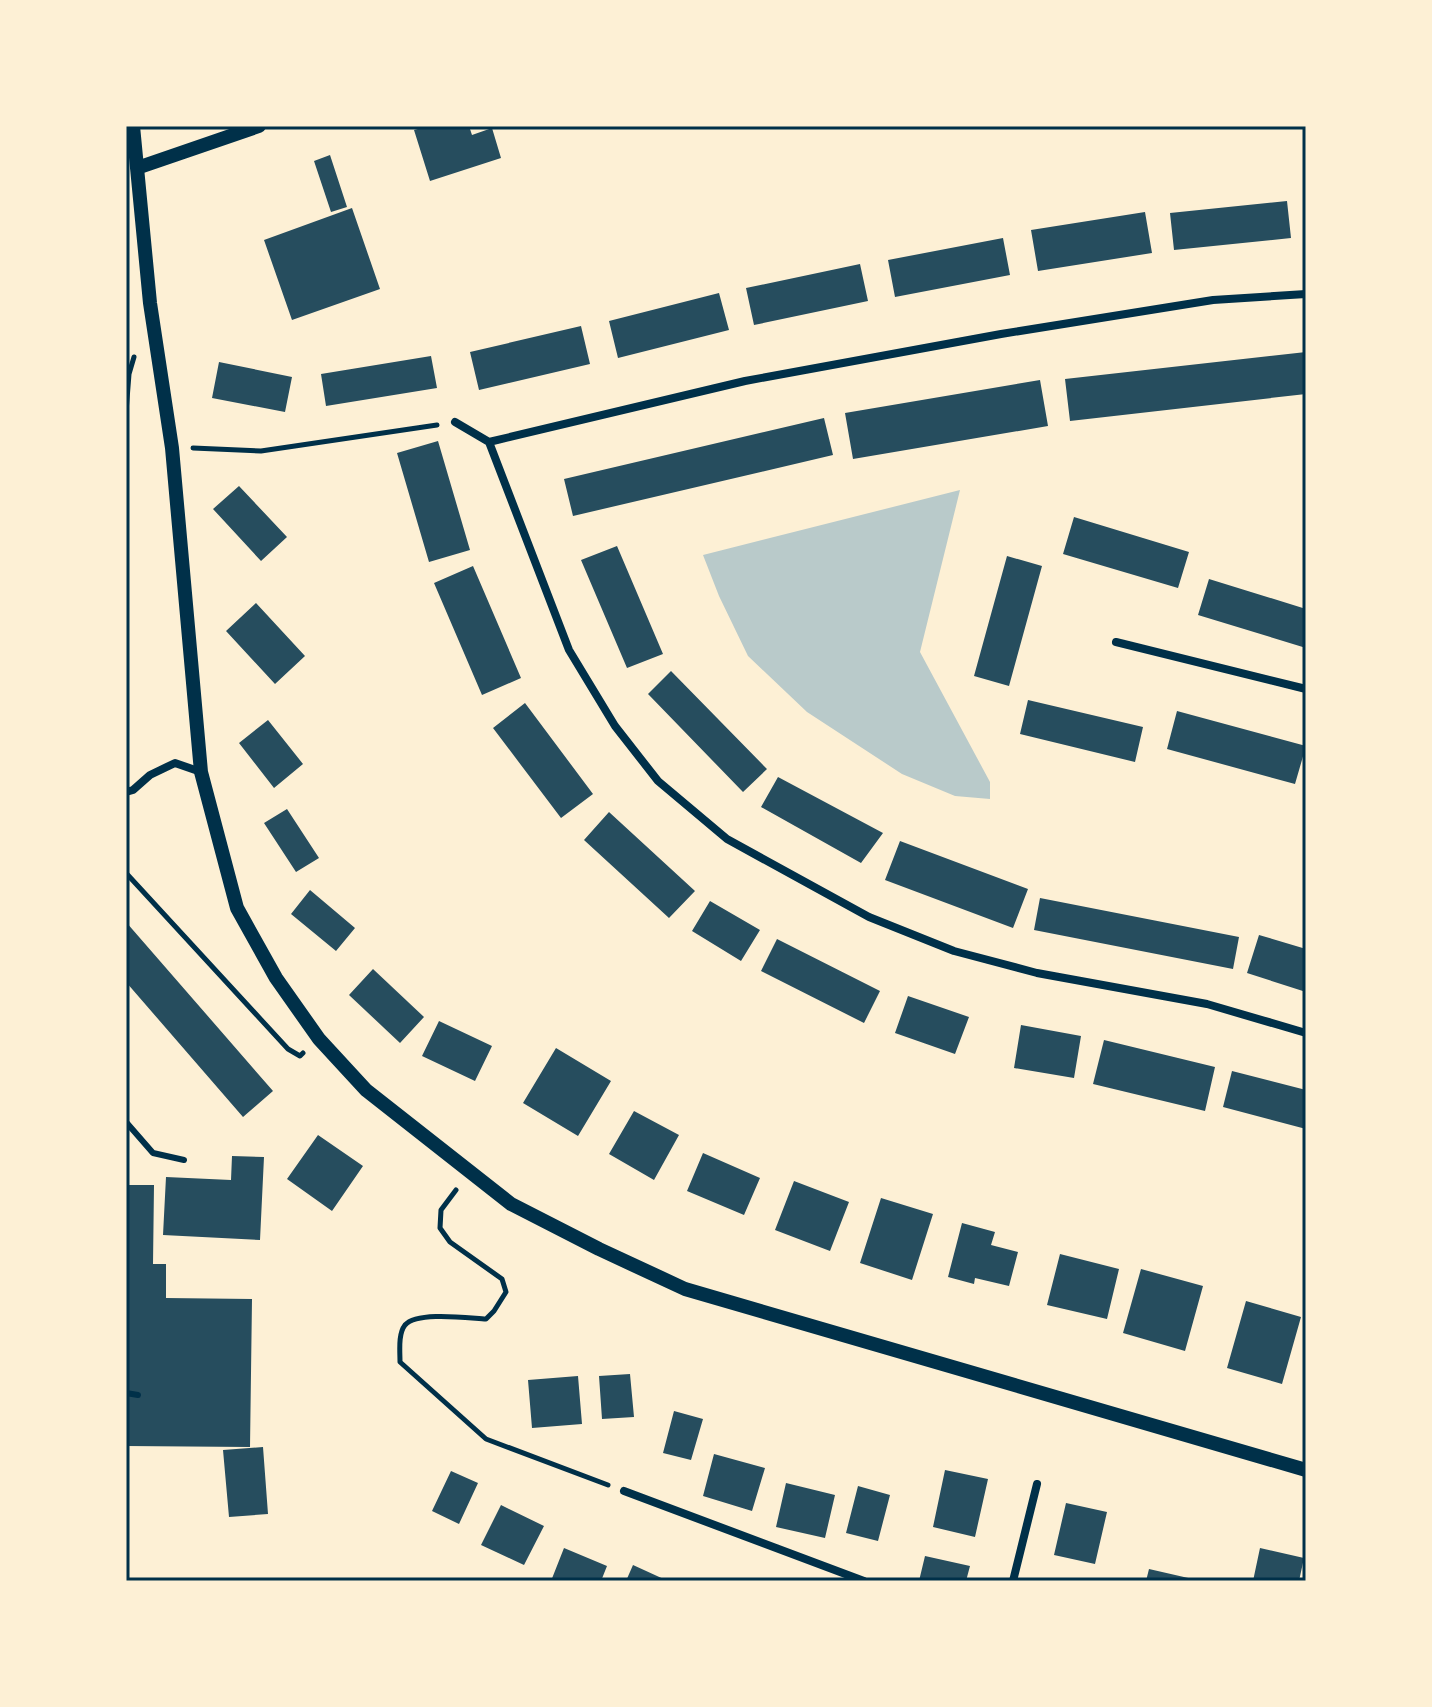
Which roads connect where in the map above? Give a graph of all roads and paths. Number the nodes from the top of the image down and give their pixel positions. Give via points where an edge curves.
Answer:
1 (133, 126) edge
2 (259, 126) edge
3 (131, 170) edge
4 (1306, 294) edge
5 (455, 422) joint
6 (489, 442) junction
7 (172, 455) junction
8 (1116, 642) dead end
9 (1306, 689) edge
10 (201, 772) junction
11 (126, 792) edge
12 (126, 873) edge
13 (1306, 1033) edge
14 (319, 1039) junction
15 (126, 1122) edge
16 (184, 1160) dead end
17 (469, 1173) junction
18 (126, 1393) edge
19 (138, 1395) dead end
20 (1306, 1470) edge
21 (1037, 1484) dead end
22 (624, 1491) joint
23 (864, 1581) edge
24 (1013, 1581) edge

1 - 3 street
2 - 3 street
3 - 7 street
4 - 6 street via 1213,300 1001,334 745,381
5 - 6 street
5 - 7 path via 261,451
6 - 13 street via 569,650 615,726 658,781 727,839 869,917 954,951 1037,973 1207,1004
7 - 10 street
8 - 9 street
10 - 11 street via 175,763
10 - 14 street via 237,908 276,978
12 - 14 path via 288,1049 300,1056
14 - 17 street via 366,1090
15 - 16 lane via 153,1153
17 - 20 street via 511,1204 685,1289
17 - 22 path via 441,1210 440,1228 450,1242 502,1279 506,1292 486,1319 408,1321 400,1362 486,1439
18 - 19 lane
21 - 24 street
22 - 23 street

